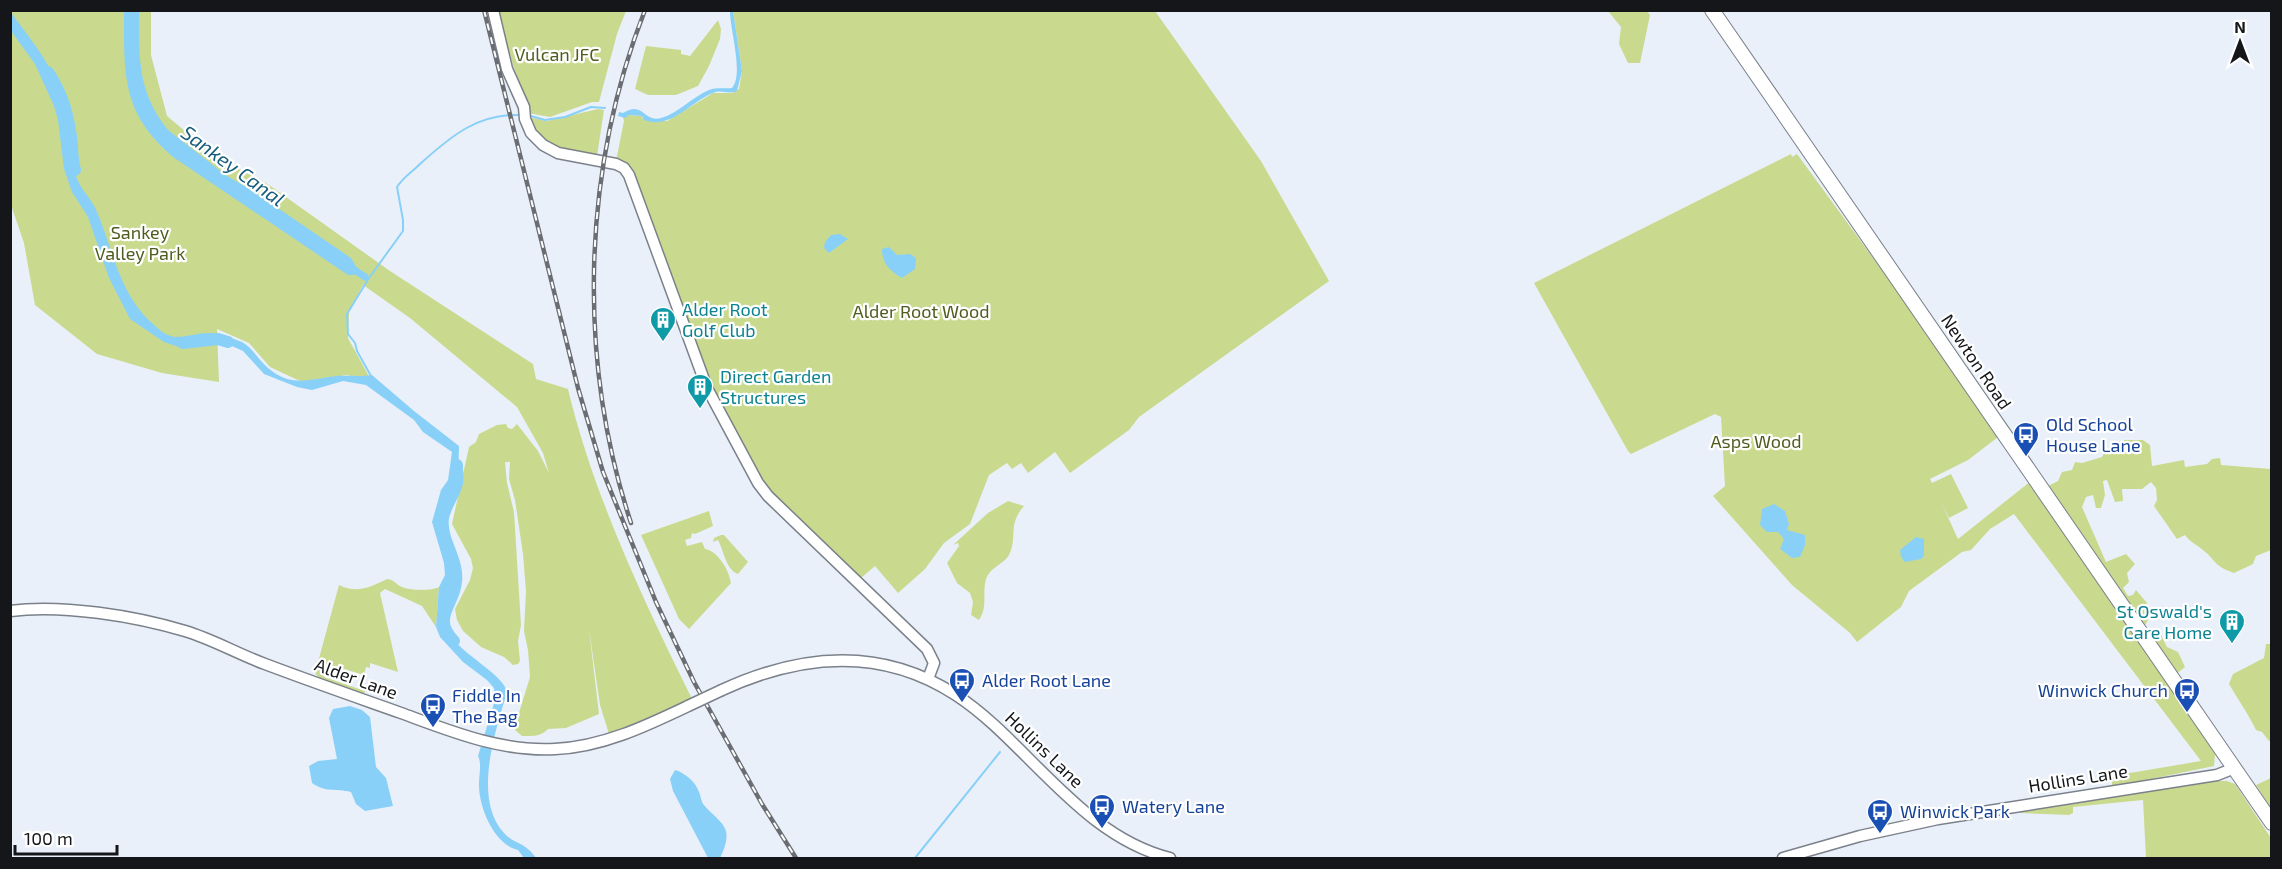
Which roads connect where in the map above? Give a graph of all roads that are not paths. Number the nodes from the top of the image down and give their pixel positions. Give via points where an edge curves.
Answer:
1 (493, 10) edge
2 (1712, 10) edge
3 (10, 610) edge
4 (928, 679) junction
5 (2230, 765) junction
6 (2271, 823) edge
7 (1168, 858) edge
8 (1783, 858) edge

1 - 4 street via 507,69 534,137 553,151 616,164 627,171 707,388 758,483 927,649 934,663
2 - 5 main road, Newton Road
3 - 4 street, Alder Lane, bridge via 79,612 154,623 481,741 531,749 590,744 621,735 782,668 822,661 870,662
4 - 7 street, Hollins Lane via 982,714 1104,827 1133,845
5 - 6 main road, Newton Road
5 - 8 street, Hollins Lane via 2204,776 1938,819

